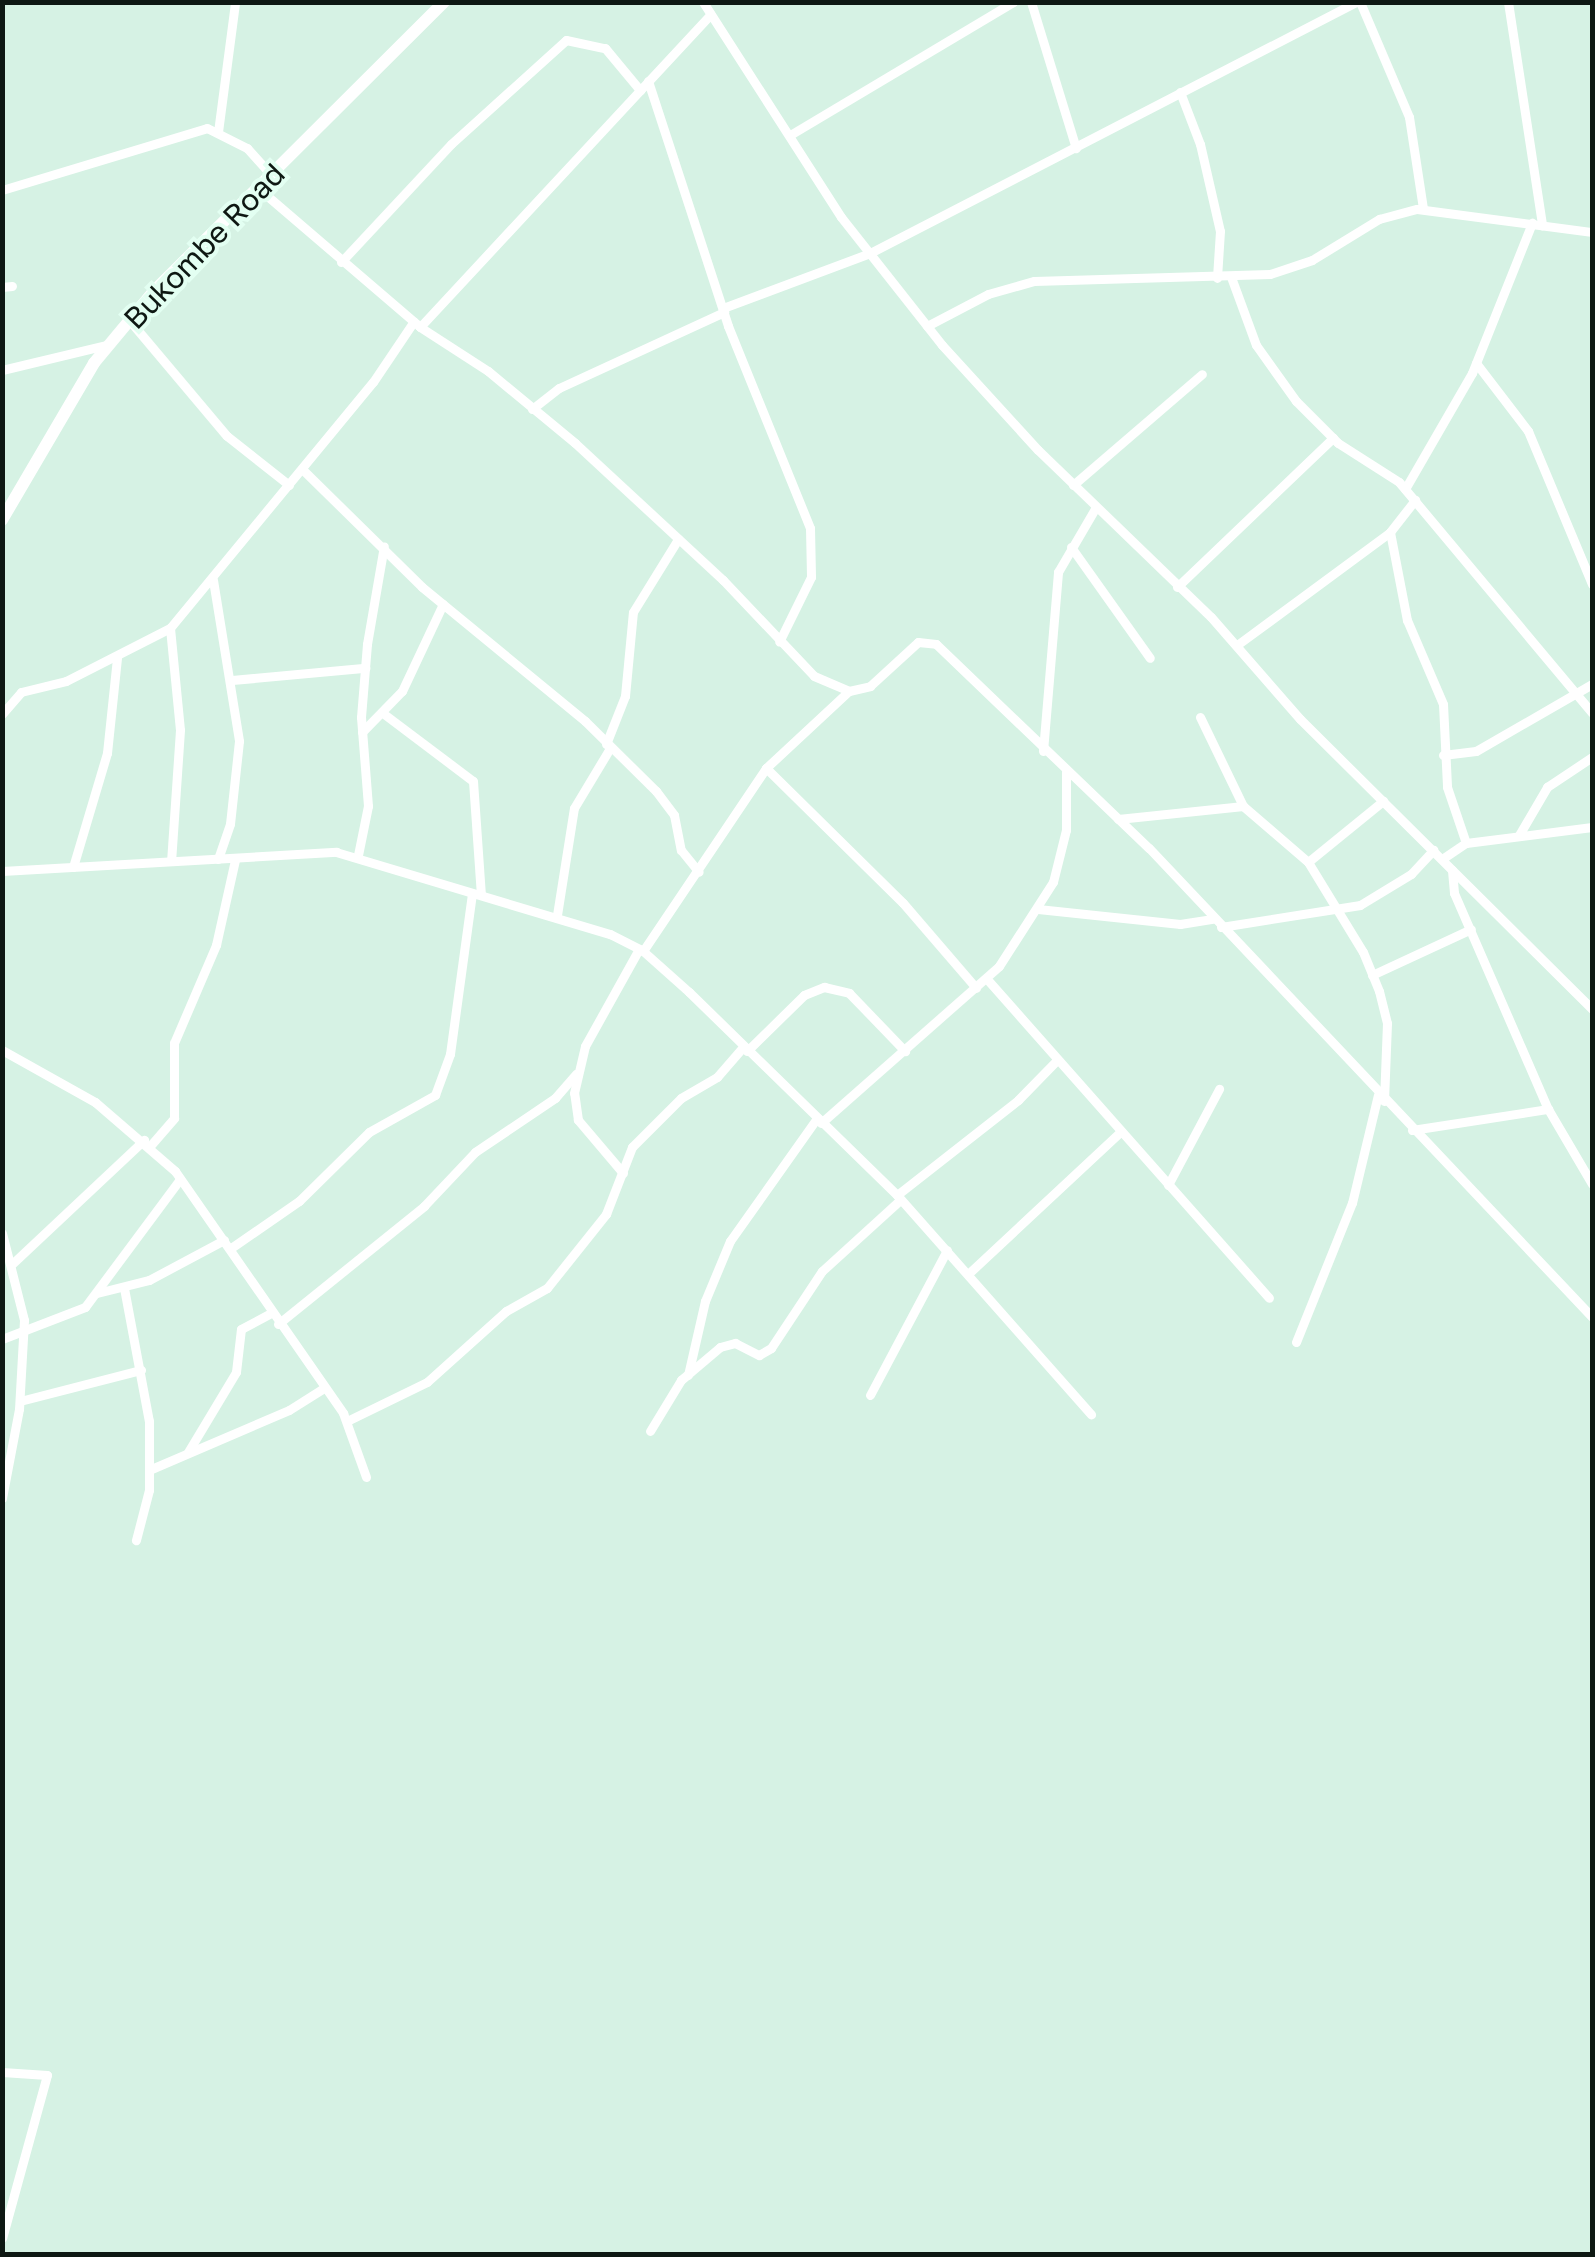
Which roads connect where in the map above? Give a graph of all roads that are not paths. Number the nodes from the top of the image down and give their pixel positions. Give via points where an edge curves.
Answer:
1 (234, 2) edge
2 (444, 2) edge
3 (703, 2) edge
4 (1013, 2) edge
5 (1030, 2) edge
6 (1508, 2) edge
7 (1353, 3) edge
8 (711, 14) junction
9 (648, 81) junction
10 (640, 90) junction
11 (1180, 92) junction
12 (218, 132) junction
13 (790, 135) junction
14 (1076, 148) junction
15 (271, 174) junction
16 (258, 188) junction
17 (2, 190) edge
18 (1423, 208) junction
19 (1537, 224) junction
20 (1592, 232) edge
21 (870, 254) junction
22 (341, 262) junction
23 (1217, 278) junction
24 (1231, 278) junction
25 (724, 310) junction
26 (130, 320) junction
27 (417, 324) junction
28 (927, 326) junction
29 (110, 344) junction
30 (1476, 362) junction
31 (2, 370) edge
32 (1202, 374) dead end
33 (532, 409) junction
34 (1333, 438) junction
35 (302, 469) junction
36 (289, 485) junction
37 (1073, 485) junction
38 (1406, 489) junction
39 (1416, 500) junction
40 (1096, 506) junction
41 (2, 520) edge
42 (1390, 532) junction
43 (678, 539) junction
44 (384, 546) junction
45 (1071, 546) junction
46 (213, 580) junction
47 (1592, 584) edge
48 (1177, 586) junction
49 (442, 604) junction
50 (170, 628) junction
51 (780, 642) junction
52 (1237, 645) junction
53 (116, 658) junction
54 (1150, 658) dead end
55 (366, 668) junction
56 (232, 680) junction
57 (1592, 684) edge
58 (849, 691) junction
59 (1577, 697) junction
60 (1592, 713) edge
61 (2, 714) edge
62 (384, 714) junction
63 (1200, 717) dead end
64 (362, 732) junction
65 (608, 746) junction
66 (1043, 751) junction
67 (1443, 756) junction
68 (1592, 756) edge
69 (766, 768) junction
70 (1066, 772) junction
71 (1384, 801) junction
72 (1243, 806) junction
73 (1118, 819) junction
74 (1592, 827) edge
75 (1518, 835) junction
76 (1466, 843) junction
77 (1433, 850) junction
78 (358, 856) junction
79 (218, 859) junction
80 (1442, 859) junction
81 (171, 860) junction
82 (235, 860) junction
83 (1308, 862) junction
84 (73, 867) junction
85 (1452, 870) junction
86 (2, 871) edge
87 (699, 872) junction
88 (476, 894) junction
89 (1038, 909) junction
90 (1338, 911) junction
91 (557, 914) junction
92 (1217, 922) junction
93 (1470, 930) junction
94 (641, 950) junction
95 (1372, 975) junction
96 (986, 978) junction
97 (976, 988) junction
98 (1592, 1009) edge
99 (745, 1049) junction
100 (2, 1050) edge
101 (905, 1051) junction
102 (1056, 1061) junction
103 (576, 1074) junction
104 (1219, 1089) dead end
105 (1381, 1098) junction
106 (1548, 1108) junction
107 (819, 1121) junction
108 (1412, 1130) junction
109 (1119, 1134) junction
110 (147, 1143) junction
111 (623, 1173) junction
112 (180, 1179) junction
113 (1592, 1184) edge
114 (1168, 1185) junction
115 (898, 1198) junction
116 (2, 1233) edge
117 (228, 1244) junction
118 (946, 1250) junction
119 (12, 1263) junction
120 (968, 1274) junction
121 (124, 1288) junction
122 (97, 1293) junction
123 (1269, 1298) dead end
124 (271, 1313) junction
125 (1592, 1317) edge
126 (278, 1324) junction
127 (24, 1332) junction
128 (2, 1339) edge
129 (1296, 1342) dead end
130 (141, 1370) junction
131 (688, 1374) junction
132 (324, 1388) junction
133 (870, 1395) dead end
134 (20, 1401) junction
135 (1091, 1414) dead end
136 (347, 1421) junction
137 (650, 1431) dead end
138 (187, 1453) junction
139 (150, 1470) junction
140 (366, 1478) dead end
141 (2, 1498) edge
142 (136, 1540) dead end
143 (2, 2072) edge
144 (2, 2238) edge

1 - 12 street
2 - 15 main road, Bukombe Road
3 - 8 street
4 - 13 street
5 - 14 street
6 - 19 street
7 - 11 street
7 - 18 street via 1409,117
8 - 9 street
8 - 13 street
9 - 10 street
9 - 25 street
10 - 22 street via 605,48 566,40 451,144
10 - 27 street
11 - 14 street
11 - 23 street via 1220,231
12 - 15 street via 247,148
12 - 17 street via 192,131
13 - 21 street
14 - 21 street
15 - 16 main road, Bukombe Road
16 - 22 street
16 - 26 main road, Bukombe Road
18 - 19 street
18 - 24 street via 1379,219 1291,269
19 - 20 street
19 - 30 street
21 - 25 street
21 - 28 street
22 - 27 street
23 - 24 street
23 - 28 street via 1034,281 988,294
24 - 34 street via 1256,345
25 - 33 street via 560,388
25 - 51 street via 812,542 802,607
26 - 29 main road, Bukombe Road
26 - 36 street via 227,436
27 - 33 street
27 - 35 street
28 - 37 street
29 - 31 street
29 - 41 main road, Bukombe Road
30 - 38 street
30 - 47 street via 1528,431
32 - 37 street
33 - 43 street
34 - 38 street
34 - 48 street
35 - 36 street
35 - 44 street
36 - 46 street
37 - 40 street
38 - 39 street
39 - 42 street
39 - 59 street
40 - 45 street
40 - 48 street
42 - 52 street
42 - 67 street via 1407,620 1443,704
43 - 51 street
43 - 65 street via 633,612 625,696
44 - 49 street
44 - 55 street
45 - 54 street
45 - 66 street via 1058,572
46 - 50 street
46 - 56 street
48 - 52 street
49 - 62 street
49 - 65 street
50 - 53 street
50 - 81 street via 180,730
51 - 58 street via 814,676
52 - 71 street
53 - 61 street via 21,692
53 - 84 street via 107,753
55 - 56 street
55 - 64 street
56 - 79 street via 237,777
57 - 59 street
58 - 66 street via 870,686 913,646 930,641
58 - 69 street
59 - 60 street
59 - 67 street via 1476,752
62 - 64 street
62 - 88 street via 474,781
63 - 72 street
64 - 78 street via 368,806
65 - 87 street via 668,805 682,850
65 - 91 street via 574,808
66 - 70 street
67 - 76 street
68 - 75 street via 1547,787
69 - 87 street
69 - 97 street via 903,903
70 - 73 street
70 - 89 street via 1066,830 1053,882
71 - 77 street
71 - 83 street
72 - 73 street
72 - 83 street
73 - 92 street
74 - 75 street
75 - 76 street
76 - 80 street
77 - 80 street
77 - 90 street via 1390,889
78 - 82 street via 323,850
78 - 88 street
79 - 81 street
79 - 82 street
80 - 85 street
81 - 84 street
82 - 110 street via 211,960 174,1043 174,1118
83 - 90 street
84 - 86 street
85 - 93 street
85 - 98 street
87 - 94 street
88 - 91 street
88 - 117 street via 450,1054 435,1095 368,1132 309,1192
89 - 92 street
89 - 96 street
90 - 92 street
90 - 95 street
91 - 94 street
92 - 105 street
93 - 95 street
93 - 106 street
94 - 99 street
94 - 103 street
95 - 105 street via 1387,1023
96 - 97 street
96 - 102 street
97 - 101 street
99 - 101 street via 804,995 824,987 849,994
99 - 107 street
99 - 111 street via 717,1078 695,1087 648,1127
100 - 110 street via 96,1102
101 - 107 street
102 - 109 street
102 - 115 street
103 - 111 street via 578,1120
103 - 126 street
104 - 114 street
105 - 108 street
105 - 129 street via 1352,1203
106 - 108 street
106 - 113 street
107 - 115 street
107 - 131 street via 730,1241 705,1302
108 - 125 street
109 - 114 street
109 - 120 street
110 - 112 street
110 - 119 street
111 - 136 street via 606,1214 538,1296 506,1310 427,1382
112 - 117 street
112 - 122 street
114 - 123 street
115 - 118 street
115 - 131 street via 822,1272 765,1353 730,1343
116 - 119 street
117 - 121 street
117 - 124 street
118 - 120 street
118 - 133 street
119 - 127 street
120 - 135 street
121 - 122 street
121 - 130 street
122 - 127 street via 85,1307
124 - 126 street
124 - 138 street via 241,1329 236,1372
126 - 132 street
127 - 128 street
127 - 134 street
130 - 134 street
130 - 139 street
131 - 137 street
132 - 136 street
132 - 138 street
134 - 141 street
136 - 140 street
138 - 139 street
139 - 142 street
143 - 144 street via 47,2075

